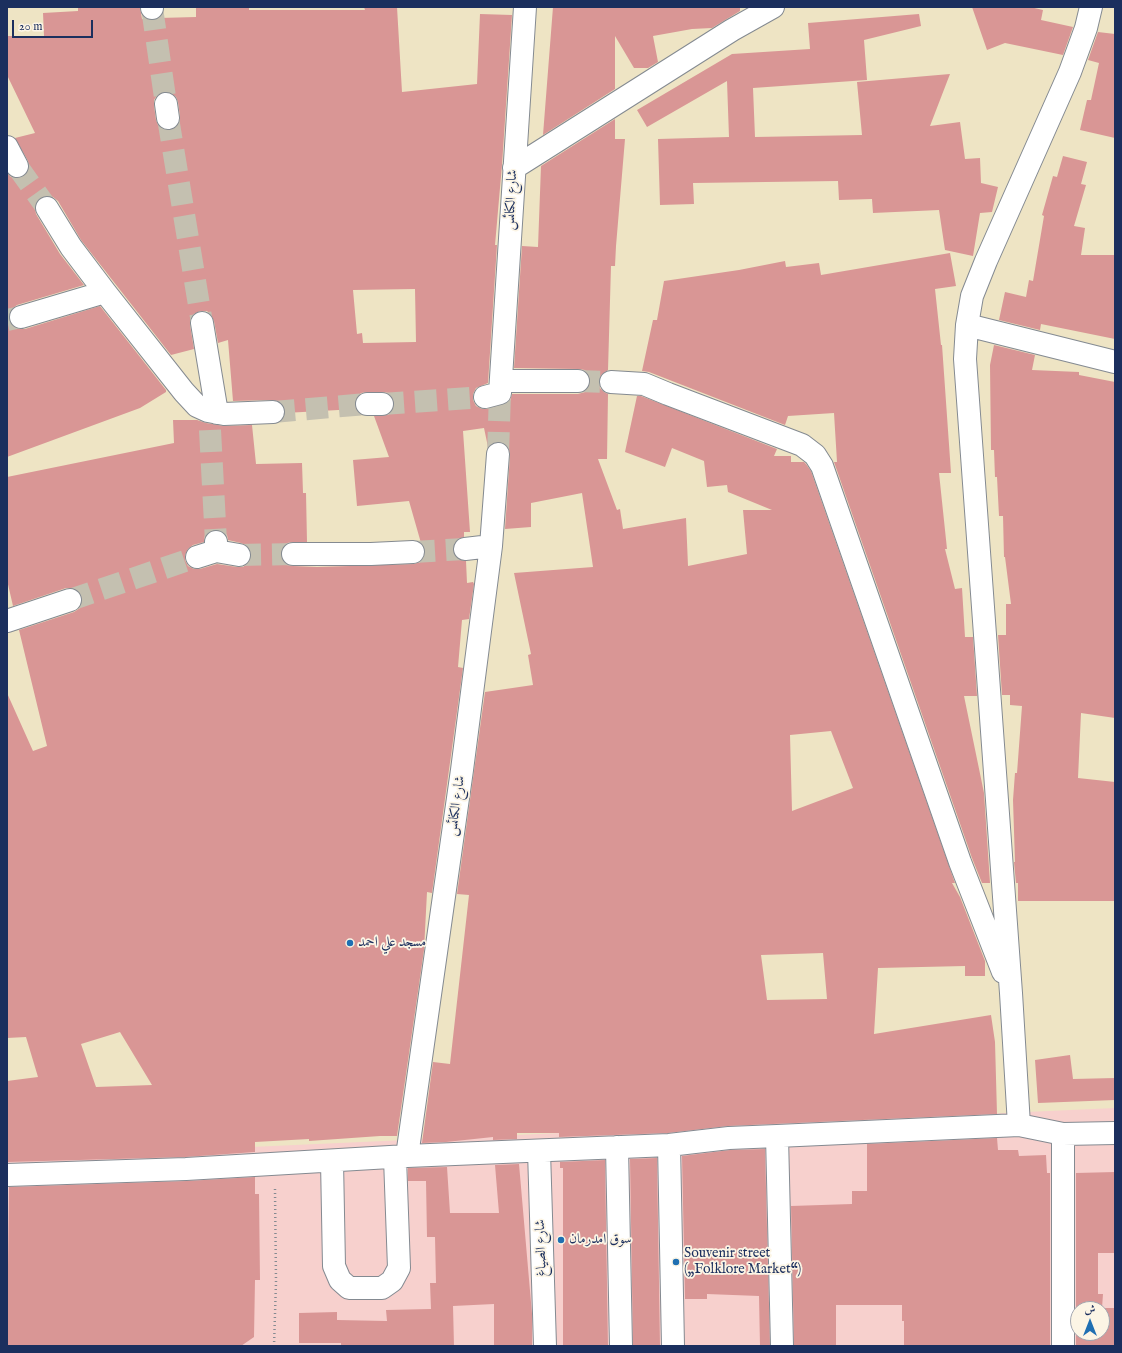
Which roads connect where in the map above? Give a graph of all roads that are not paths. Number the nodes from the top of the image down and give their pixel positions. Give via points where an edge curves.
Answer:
1 (525, 7) edge
2 (773, 7) edge
3 (1091, 7) edge
4 (7, 147) edge
5 (17, 166) tunnel mouth
6 (514, 168) junction
7 (47, 208) tunnel mouth
8 (105, 292) junction
9 (21, 317) tunnel mouth
10 (202, 323) tunnel mouth
11 (967, 325) junction
12 (1115, 362) edge
13 (578, 381) tunnel mouth
14 (611, 382) tunnel mouth
15 (273, 412) tunnel mouth
16 (212, 418) junction
17 (498, 454) tunnel mouth
18 (491, 546) junction
19 (465, 549) tunnel mouth
20 (210, 550) tunnel mouth
21 (413, 552) tunnel mouth
22 (293, 554) tunnel mouth
23 (238, 555) tunnel mouth
24 (70, 600) tunnel mouth
25 (7, 621) edge
26 (1011, 993) junction
27 (1020, 1125) junction
28 (1115, 1133) edge
29 (1064, 1134) junction
30 (777, 1136) junction
31 (669, 1145) junction
32 (617, 1147) junction
33 (539, 1151) junction
34 (401, 1157) junction
35 (332, 1161) junction
36 (7, 1175) edge
37 (545, 1346) edge
38 (621, 1346) edge
39 (673, 1346) edge
40 (782, 1346) edge
41 (1063, 1346) edge

1 - 6 street, شارع الكنائس
2 - 6 street via 732,30
3 - 11 street via 1070,72 972,296
4 - 5 street
6 - 13 street, شارع الكنائس via 496,390
7 - 8 street via 71,247
8 - 9 street
8 - 16 street via 184,392
10 - 16 street
11 - 12 street
11 - 26 street via 965,359
14 - 26 street via 644,384 802,445 815,455 822,466 960,862
15 - 16 street via 224,414
17 - 18 street, شارع الكنائس
18 - 19 street
18 - 34 street, شارع الكنائس via 462,770
20 - 23 street
21 - 22 street
24 - 25 street
26 - 27 street
27 - 29 street
27 - 30 street
28 - 29 street
29 - 41 street
30 - 31 street
30 - 40 street
31 - 32 street
31 - 39 street
32 - 33 street
32 - 38 street
33 - 34 street
33 - 37 street, شارع الصياغ
34 - 35 street
34 - 35 street, شارع الكنائس via 399,1268 392,1281 382,1288 349,1288 340,1280 334,1266
35 - 36 street

